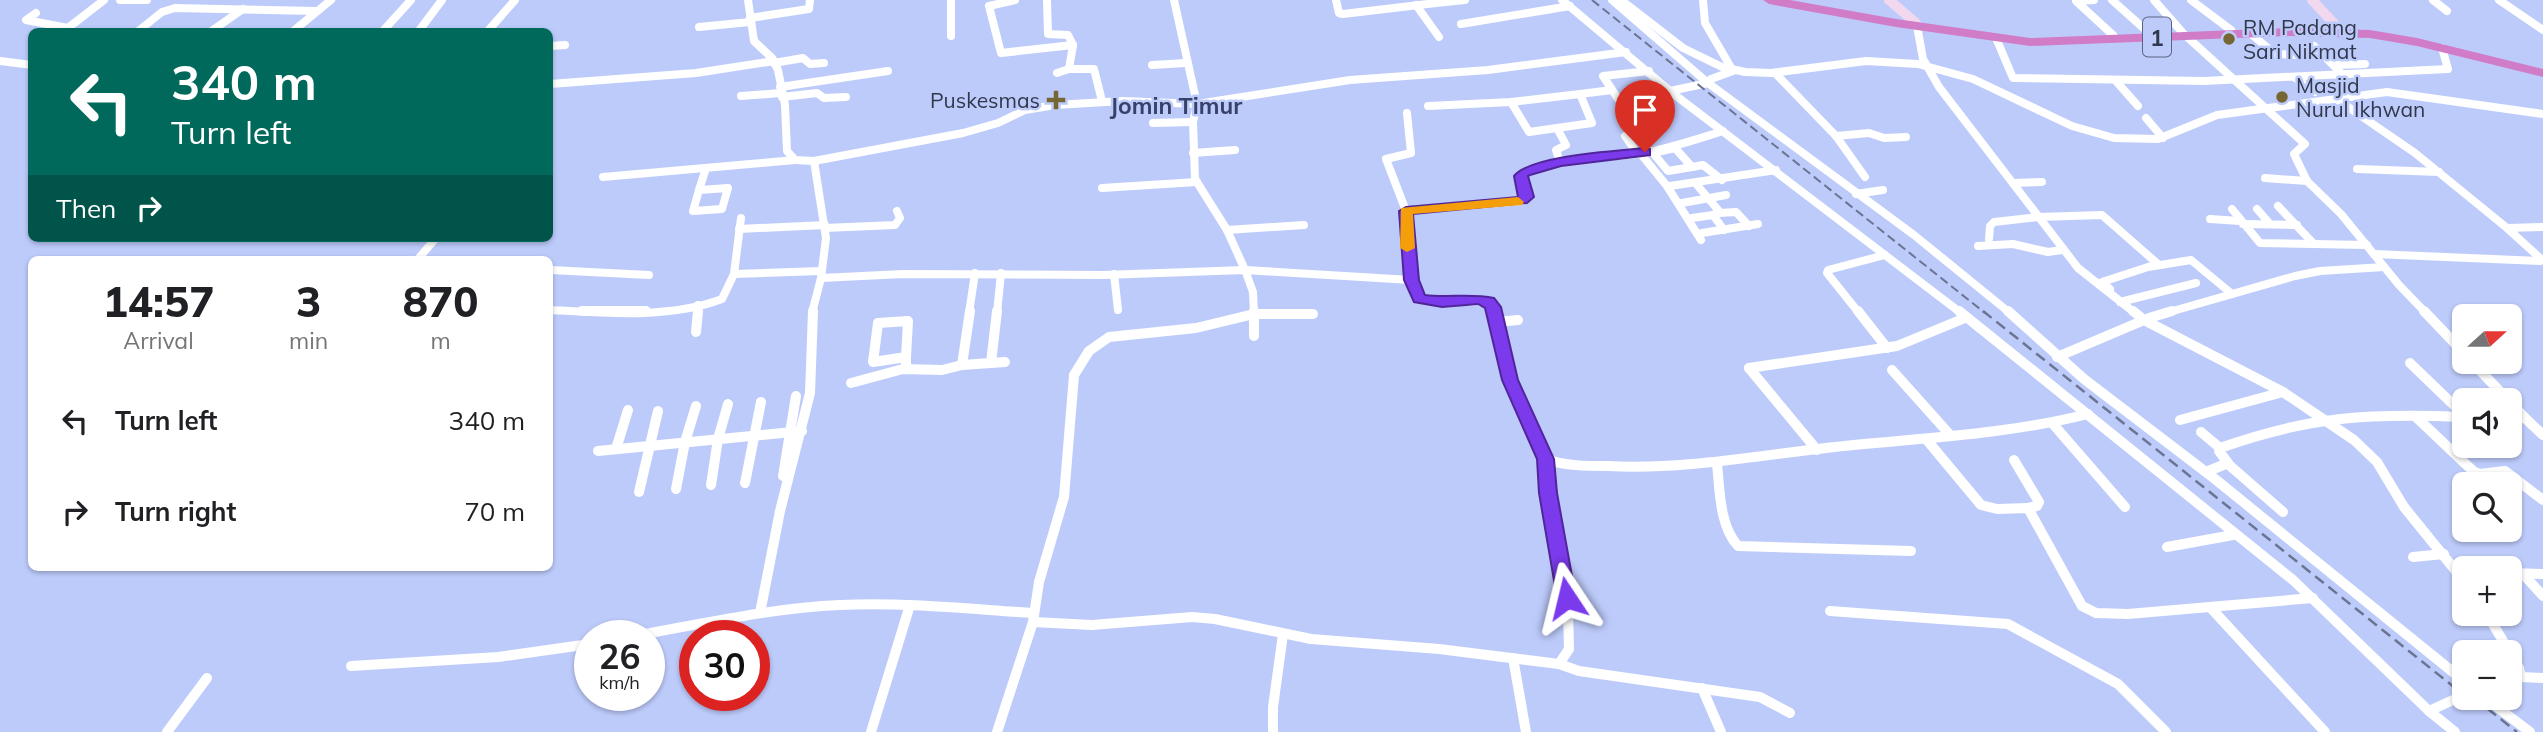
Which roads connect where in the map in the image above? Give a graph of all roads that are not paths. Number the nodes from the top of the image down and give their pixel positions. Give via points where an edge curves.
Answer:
1 (104, 0) edge
2 (120, 0) edge
3 (147, 0) edge
4 (181, 0) edge
5 (238, 0) edge
6 (331, 0) edge
7 (411, 0) edge
8 (442, 0) edge
9 (515, 0) edge
10 (748, 0) edge
11 (810, 0) edge
12 (951, 0) edge
13 (1015, 0) edge
14 (1046, 0) edge
15 (1174, 0) edge
16 (1336, 0) edge
17 (1465, 0) edge
18 (1612, 0) edge
19 (1621, 0) edge
20 (1703, 0) edge
21 (1769, 0) edge
22 (1788, 0) edge
23 (1889, 0) edge
24 (2094, 0) edge
25 (2112, 0) edge
26 (2154, 0) edge
27 (2191, 0) edge
28 (2312, 0) edge
29 (2433, 0) edge
30 (2499, 0) edge
31 (1435, 1) edge
32 (1566, 3) edge
33 (1416, 5) junction
34 (169, 9) junction
35 (227, 9) junction
36 (243, 9) junction
37 (317, 11) junction
38 (2447, 11) dead end
39 (36, 13) dead end
40 (750, 20) junction
41 (1461, 24) dead end
42 (1917, 24) junction
43 (699, 27) dead end
44 (2541, 27) edge
45 (58, 28) edge
46 (69, 28) edge
47 (143, 28) edge
48 (216, 28) edge
49 (297, 28) edge
50 (386, 28) edge
51 (421, 28) edge
52 (490, 28) edge
53 (2339, 29) junction
54 (2231, 30) junction
55 (2149, 33) junction
56 (2184, 34) junction
57 (2251, 34) junction
58 (951, 36) dead end
59 (2114, 36) junction
60 (1439, 37) dead end
61 (1996, 38) junction
62 (1073, 45) junction
63 (553, 46) edge
64 (565, 46) dead end
65 (2315, 46) dead end
66 (2442, 48) junction
67 (1626, 52) junction
68 (2326, 56) junction
69 (28, 58) edge
70 (0, 61) edge
71 (774, 62) junction
72 (21, 63) junction
73 (824, 63) dead end
74 (1186, 63) junction
75 (28, 64) edge
76 (2365, 64) dead end
77 (1152, 65) dead end
78 (2334, 65) junction
79 (1926, 66) junction
80 (1069, 69) junction
81 (888, 71) dead end
82 (1649, 71) junction
83 (1733, 71) junction
84 (2543, 72) edge
85 (1057, 73) dead end
86 (1776, 74) junction
87 (2343, 75) junction
88 (2294, 76) junction
89 (2233, 79) junction
90 (2116, 81) junction
91 (1708, 83) junction
92 (553, 85) edge
93 (1612, 90) junction
94 (1670, 90) junction
95 (781, 92) junction
96 (2315, 92) dead end
97 (1580, 94) junction
98 (741, 96) dead end
99 (846, 97) dead end
100 (2334, 98) junction
101 (1102, 102) junction
102 (1511, 102) junction
103 (1197, 104) junction
104 (1428, 106) dead end
105 (2138, 106) dead end
106 (2264, 108) junction
107 (1626, 111) dead end
108 (1407, 113) dead end
109 (2543, 114) edge
110 (2146, 118) dead end
111 (1193, 121) junction
112 (1153, 123) dead end
113 (1557, 128) junction
114 (1723, 131) junction
115 (1625, 136) dead end
116 (1836, 136) junction
117 (1906, 137) dead end
118 (2163, 138) junction
119 (1235, 150) dead end
120 (1192, 153) junction
121 (1638, 153) junction
122 (795, 160) junction
123 (814, 161) junction
124 (1560, 162) junction
125 (1692, 167) junction
126 (706, 168) junction
127 (2357, 169) dead end
128 (1776, 170) junction
129 (2439, 172) junction
130 (603, 177) dead end
131 (1865, 177) dead end
132 (2266, 178) dead end
133 (1722, 179) junction
134 (2307, 181) junction
135 (1197, 182) junction
136 (2042, 182) dead end
137 (2013, 183) junction
138 (1102, 188) dead end
139 (699, 190) dead end
140 (1883, 190) dead end
141 (1856, 194) junction
142 (1726, 195) dead end
143 (1707, 198) junction
144 (1682, 203) dead end
145 (2278, 206) dead end
146 (2232, 209) dead end
147 (2257, 209) dead end
148 (897, 211) dead end
149 (1406, 211) junction
150 (1716, 214) junction
151 (2038, 217) junction
152 (741, 218) dead end
153 (1692, 218) dead end
154 (2210, 219) dead end
155 (2242, 222) junction
156 (2270, 224) junction
157 (1304, 225) dead end
158 (2297, 225) junction
159 (825, 226) junction
160 (2543, 227) edge
161 (2507, 228) junction
162 (740, 229) junction
163 (1227, 230) junction
164 (1724, 230) junction
165 (1989, 239) dead end
166 (2313, 243) junction
167 (2367, 245) junction
168 (1978, 246) dead end
169 (2062, 250) junction
170 (2374, 254) junction
171 (1885, 255) junction
172 (2542, 262) edge
173 (2159, 265) junction
174 (2384, 267) junction
175 (553, 270) edge
176 (1245, 270) junction
177 (975, 273) junction
178 (1001, 273) junction
179 (734, 274) junction
180 (821, 274) junction
181 (1114, 274) junction
182 (649, 275) dead end
183 (1411, 280) junction
184 (2099, 283) junction
185 (2196, 283) dead end
186 (2232, 294) junction
187 (2123, 302) junction
188 (698, 306) junction
189 (553, 310) edge
190 (1118, 310) dead end
191 (1254, 314) junction
192 (1313, 314) dead end
193 (1965, 317) junction
194 (2147, 319) junction
195 (1518, 320) dead end
196 (1497, 321) junction
197 (696, 332) dead end
198 (1254, 336) dead end
199 (2452, 340) edge
200 (1887, 348) junction
201 (907, 357) junction
202 (2057, 357) junction
203 (1005, 362) dead end
204 (991, 363) junction
205 (2410, 363) dead end
206 (962, 365) junction
207 (906, 369) junction
208 (1892, 370) dead end
209 (2483, 374) edge
210 (851, 383) dead end
211 (2497, 388) edge
212 (2283, 392) junction
213 (796, 397) dead end
214 (761, 402) dead end
215 (728, 404) dead end
216 (2452, 404) edge
217 (696, 406) dead end
218 (628, 410) dead end
219 (658, 411) dead end
220 (2088, 414) junction
221 (2522, 415) edge
222 (2415, 416) junction
223 (2452, 416) edge
224 (2525, 418) joint
225 (2180, 420) dead end
226 (2327, 420) junction
227 (2053, 424) junction
228 (802, 431) junction
229 (789, 432) junction
230 (2201, 432) dead end
231 (2543, 435) edge
232 (753, 436) junction
233 (1951, 436) junction
234 (718, 439) junction
235 (1926, 439) junction
236 (685, 442) junction
237 (649, 446) junction
238 (2220, 447) junction
239 (616, 449) junction
240 (1817, 450) junction
241 (598, 451) dead end
242 (1545, 459) junction
243 (2014, 460) dead end
244 (1717, 464) junction
245 (2228, 464) junction
246 (2206, 472) junction
247 (783, 476) dead end
248 (744, 483) dead end
249 (711, 485) dead end
250 (676, 489) dead end
251 (639, 492) dead end
252 (2543, 500) edge
253 (2125, 506) dead end
254 (2028, 508) junction
255 (2283, 512) dead end
256 (2233, 535) junction
257 (2168, 547) dead end
258 (1911, 551) dead end
259 (2444, 554) junction
260 (2413, 557) dead end
261 (2452, 563) edge
262 (2523, 574) joint
263 (2543, 574) edge
264 (2543, 596) edge
265 (2313, 598) junction
266 (910, 605) junction
267 (2210, 607) junction
268 (1830, 611) dead end
269 (760, 613) junction
270 (1033, 618) junction
271 (665, 630) edge
272 (1283, 634) junction
273 (574, 647) edge
274 (1513, 658) junction
275 (1559, 664) junction
276 (351, 666) dead end
277 (2452, 671) edge
278 (207, 678) dead end
279 (2522, 678) edge
280 (2543, 678) edge
281 (1702, 688) junction
282 (2452, 700) edge
283 (2501, 710) edge
284 (2429, 711) junction
285 (1790, 713) dead end
286 (167, 732) edge
287 (871, 732) edge
288 (997, 732) edge
289 (1273, 732) edge
290 (1526, 732) edge
291 (1721, 732) edge
292 (2166, 732) edge
293 (2325, 732) edge
294 (2455, 732) edge
295 (2530, 732) edge

1 - 46 street
2 - 3 street
4 - 34 street
5 - 35 street
6 - 37 street
7 - 50 street
8 - 51 street
9 - 52 street
10 - 40 street
11 - 40 street via 809,9
12 - 58 street
13 - 62 street via 989,6 1001,53
14 - 62 street via 1048,34 1066,34
15 - 74 street
16 - 33 street via 1341,14
17 - 31 street
18 - 91 street
19 - 83 street via 1685,51
20 - 83 street via 1705,23
21 - 42 highway, 1
22 - 42 highway, 1
23 - 42 street
24 - 59 street via 2076,1
25 - 55 street
26 - 56 street
27 - 54 street
28 - 53 street
29 - 38 street
30 - 44 street
31 - 33 street
32 - 41 street
32 - 67 street
33 - 60 street
34 - 35 street
34 - 47 street
35 - 36 street
36 - 37 street
36 - 48 street
37 - 49 street
39 - 45 street via 26,20
40 - 43 street
40 - 71 street via 754,41
42 - 59 highway, 1 via 2029,38
42 - 61 highway, 1
42 - 79 street
53 - 54 highway, 1
53 - 57 highway, 1
53 - 66 highway, 1
53 - 84 highway, 1 via 2400,34
54 - 56 highway, 1
55 - 56 highway, 1
55 - 59 highway, 1
56 - 57 highway, 1
56 - 61 highway, 1 via 2042,42
56 - 89 street
57 - 68 street via 2275,54
61 - 90 street via 2013,78
62 - 80 street
63 - 64 street
65 - 68 street
66 - 84 highway, 1
66 - 87 street via 2448,69
67 - 82 street
67 - 103 street via 1488,71 1350,80
68 - 78 street
69 - 72 street
70 - 72 street
71 - 73 street via 803,58 810,64
71 - 92 street
71 - 95 street
72 - 75 street
74 - 77 street
74 - 103 street
76 - 78 street
78 - 87 street
79 - 86 street via 1854,61
79 - 118 street via 1990,87 2088,132 2130,139
79 - 137 street
80 - 85 street
80 - 101 street via 1094,69
81 - 95 street
82 - 93 street via 1603,76
82 - 94 street
83 - 86 street
83 - 91 street
86 - 116 street
87 - 88 street
88 - 89 street
88 - 96 street
89 - 90 street
89 - 106 street
90 - 105 street
91 - 94 street
91 - 141 street
93 - 97 street
93 - 107 street
94 - 114 street
95 - 98 street
95 - 99 street
95 - 122 street via 787,151
97 - 102 street
97 - 113 street via 1591,123
100 - 106 street
100 - 109 street via 2398,92
100 - 129 street
101 - 103 street
101 - 123 street via 1030,109 973,130
102 - 104 street
102 - 113 street via 1530,132
103 - 111 street
106 - 118 street via 2207,117
106 - 134 street via 2304,142 2294,153
108 - 149 street via 1410,153 1386,159
110 - 118 street
111 - 112 street
111 - 120 street
113 - 124 street via 1566,145 1556,150
114 - 121 street
114 - 128 street
115 - 121 street
116 - 117 street
116 - 131 street
119 - 120 street
120 - 135 street
121 - 124 street
121 - 164 street via 1701,237
122 - 123 street
122 - 126 street
123 - 159 street
124 - 149 street via 1522,173 1527,197 1522,201
125 - 125 street via 1675,148 1653,153 1664,171
125 - 133 street via 1704,165
126 - 130 street
126 - 139 street
127 - 129 street
128 - 133 street
128 - 171 street
129 - 161 street
132 - 134 street
133 - 143 street via 1695,184
134 - 167 street
135 - 138 street
135 - 163 street
136 - 137 street
137 - 151 street
140 - 141 street
141 - 202 street via 1986,292
142 - 143 street
143 - 144 street
143 - 150 street
145 - 158 street
146 - 155 street
147 - 156 street
148 - 159 street via 900,218 895,225
149 - 183 street
150 - 153 street
150 - 164 street
150 - 164 street via 1736,212 1753,225
151 - 165 street via 1994,222
151 - 169 street
151 - 173 street via 2104,216
152 - 162 street
154 - 155 street
155 - 156 street
155 - 166 street via 2260,243
156 - 158 street
157 - 163 street
158 - 166 street
159 - 162 street
159 - 180 street
160 - 161 street
161 - 172 street
162 - 179 street
163 - 176 street
166 - 167 street
167 - 170 street
168 - 169 street via 2013,244
169 - 184 street
170 - 172 street
170 - 174 street
171 - 193 street
171 - 200 street via 1827,273
173 - 184 street
173 - 186 street via 2191,260
174 - 186 street via 2307,273
174 - 199 street
175 - 182 street
176 - 181 street
176 - 183 street
176 - 191 street
177 - 178 street
177 - 180 street
177 - 206 street
178 - 181 street
178 - 204 street
179 - 180 street
179 - 188 street via 722,299
180 - 228 street via 812,314 810,393
181 - 190 street
183 - 196 street via 1421,300 1489,302
184 - 187 street
185 - 187 street
186 - 194 street
187 - 194 street
188 - 189 street
188 - 197 street
191 - 192 street
191 - 198 street
191 - 270 street via 1196,328 1109,337 1089,351 1074,375 1064,497
193 - 200 street
193 - 220 street
194 - 202 street
194 - 212 street
195 - 196 street
196 - 242 street via 1510,380
200 - 240 street via 1749,368
201 - 201 street via 908,321 877,323 873,362
201 - 207 street
202 - 246 street
203 - 204 street
204 - 206 street
205 - 216 street
206 - 207 street via 942,370
207 - 210 street
208 - 233 street
209 - 211 street
212 - 225 street
212 - 226 street
213 - 229 street
214 - 232 street
215 - 234 street
217 - 236 street
218 - 239 street
219 - 237 street
220 - 227 street
220 - 256 street
221 - 224 street
222 - 223 street
222 - 226 street
222 - 252 street via 2473,471 2505,471
224 - 231 street
226 - 238 street
226 - 259 street via 2377,462 2404,507
227 - 233 street
227 - 253 street
228 - 229 street
228 - 269 street
229 - 232 street
229 - 247 street
230 - 238 street
232 - 234 street
232 - 248 street
233 - 235 street
234 - 236 street
234 - 249 street
235 - 240 street
235 - 254 street via 1981,505
236 - 237 street
236 - 250 street
237 - 239 street
237 - 251 street
238 - 245 street
239 - 241 street
240 - 244 street
242 - 244 street via 1609,467
242 - 275 street via 1568,612 1569,649
243 - 254 street via 2039,502
244 - 258 street via 1730,538 1738,546
245 - 246 street
245 - 255 street
246 - 277 street
254 - 267 street via 2085,610 2128,614
256 - 257 street
256 - 265 street
259 - 260 street
259 - 261 street
262 - 263 street
262 - 264 street
265 - 267 street
265 - 284 street
266 - 269 street via 839,605
266 - 270 street
266 - 287 street
267 - 293 street
268 - 292 street via 2008,624 2118,684
269 - 271 street
270 - 272 street via 1092,625 1192,617 1233,621
270 - 288 street
272 - 274 street
272 - 289 street via 1272,706
273 - 276 street
274 - 275 street
274 - 290 street
275 - 281 street via 1579,671
278 - 286 street
279 - 280 street
281 - 285 street via 1760,697
281 - 291 street
282 - 284 street
283 - 295 street
284 - 294 street

